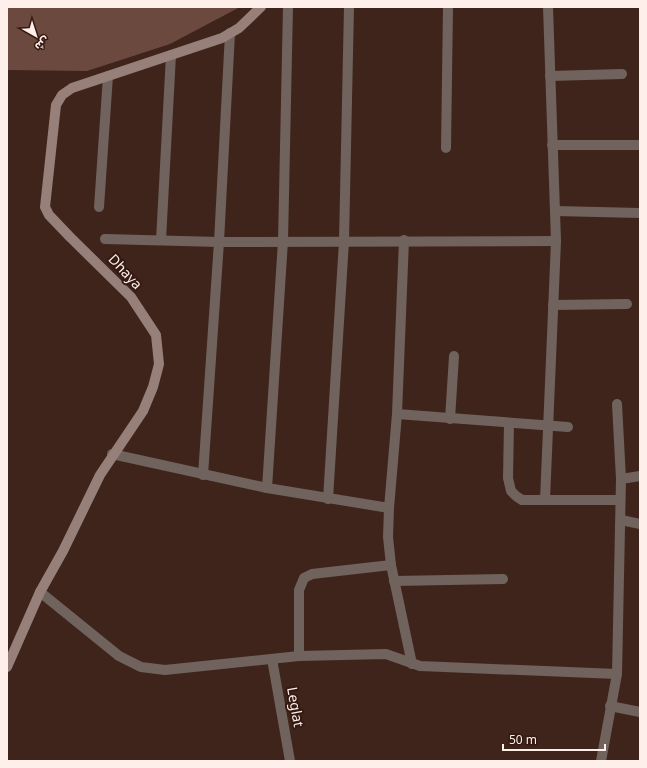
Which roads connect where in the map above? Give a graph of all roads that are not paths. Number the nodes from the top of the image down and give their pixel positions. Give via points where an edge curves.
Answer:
1 (261, 7) edge
2 (288, 7) edge
3 (349, 7) edge
4 (448, 7) edge
5 (548, 7) edge
6 (230, 34) junction
7 (171, 55) junction
8 (622, 74) dead end
9 (108, 76) junction
10 (550, 76) junction
11 (552, 145) junction
12 (640, 146) edge
13 (446, 148) dead end
14 (99, 207) dead end
15 (554, 211) junction
16 (640, 213) edge
17 (106, 239) dead end
18 (160, 240) junction
19 (404, 240) junction
20 (283, 241) junction
21 (344, 241) junction
22 (556, 241) junction
23 (219, 242) junction
24 (627, 304) dead end
25 (553, 305) junction
26 (454, 356) dead end
27 (617, 404) dead end
28 (397, 414) junction
29 (450, 419) junction
30 (509, 423) junction
31 (548, 426) junction
32 (568, 427) dead end
33 (112, 454) junction
34 (203, 475) junction
35 (640, 476) edge
36 (622, 479) junction
37 (267, 488) junction
38 (328, 499) junction
39 (544, 500) junction
40 (620, 500) junction
41 (389, 508) junction
42 (621, 520) junction
43 (640, 524) edge
44 (391, 565) junction
45 (503, 579) dead end
46 (394, 581) junction
47 (40, 592) junction
48 (299, 656) junction
49 (272, 658) junction
50 (412, 664) junction
51 (7, 667) edge
52 (617, 674) junction
53 (610, 706) junction
54 (640, 712) edge
55 (290, 761) edge
56 (601, 761) edge

1 - 6 street, Dhaya
2 - 20 street
3 - 21 street
4 - 13 street
5 - 10 street
6 - 7 street, Dhaya
6 - 23 street
7 - 9 street, Dhaya
7 - 18 street
8 - 10 street
9 - 14 street
9 - 33 street, Dhaya via 72,88 56,105 45,207 49,215 131,298 156,335 159,364 153,387 143,411
10 - 11 street
11 - 12 street
11 - 15 street
15 - 16 street
15 - 22 street
17 - 18 street
18 - 23 street
19 - 21 street
19 - 22 street
19 - 28 street
20 - 21 street
20 - 23 street
20 - 37 street
21 - 38 street
22 - 25 street
23 - 34 street
24 - 25 street
25 - 31 street
26 - 29 street
27 - 36 street
28 - 29 street
28 - 41 street
29 - 30 street
30 - 31 street
30 - 39 street via 508,478 511,491 522,500
31 - 32 street
31 - 39 street
33 - 34 street
33 - 47 street, Dhaya
34 - 37 street
35 - 36 street
36 - 40 street
37 - 38 street
38 - 41 street
39 - 40 street
40 - 42 street
41 - 44 street via 388,537
42 - 43 street
42 - 52 street
44 - 46 street
44 - 48 street via 312,574 304,578 299,590
45 - 46 street
46 - 50 street
47 - 49 street via 119,656 141,667 165,670
47 - 51 street, Dhaya
48 - 49 street
48 - 50 street via 386,654
49 - 55 street, Leglat
50 - 52 street
52 - 53 street
53 - 54 street
53 - 56 street

